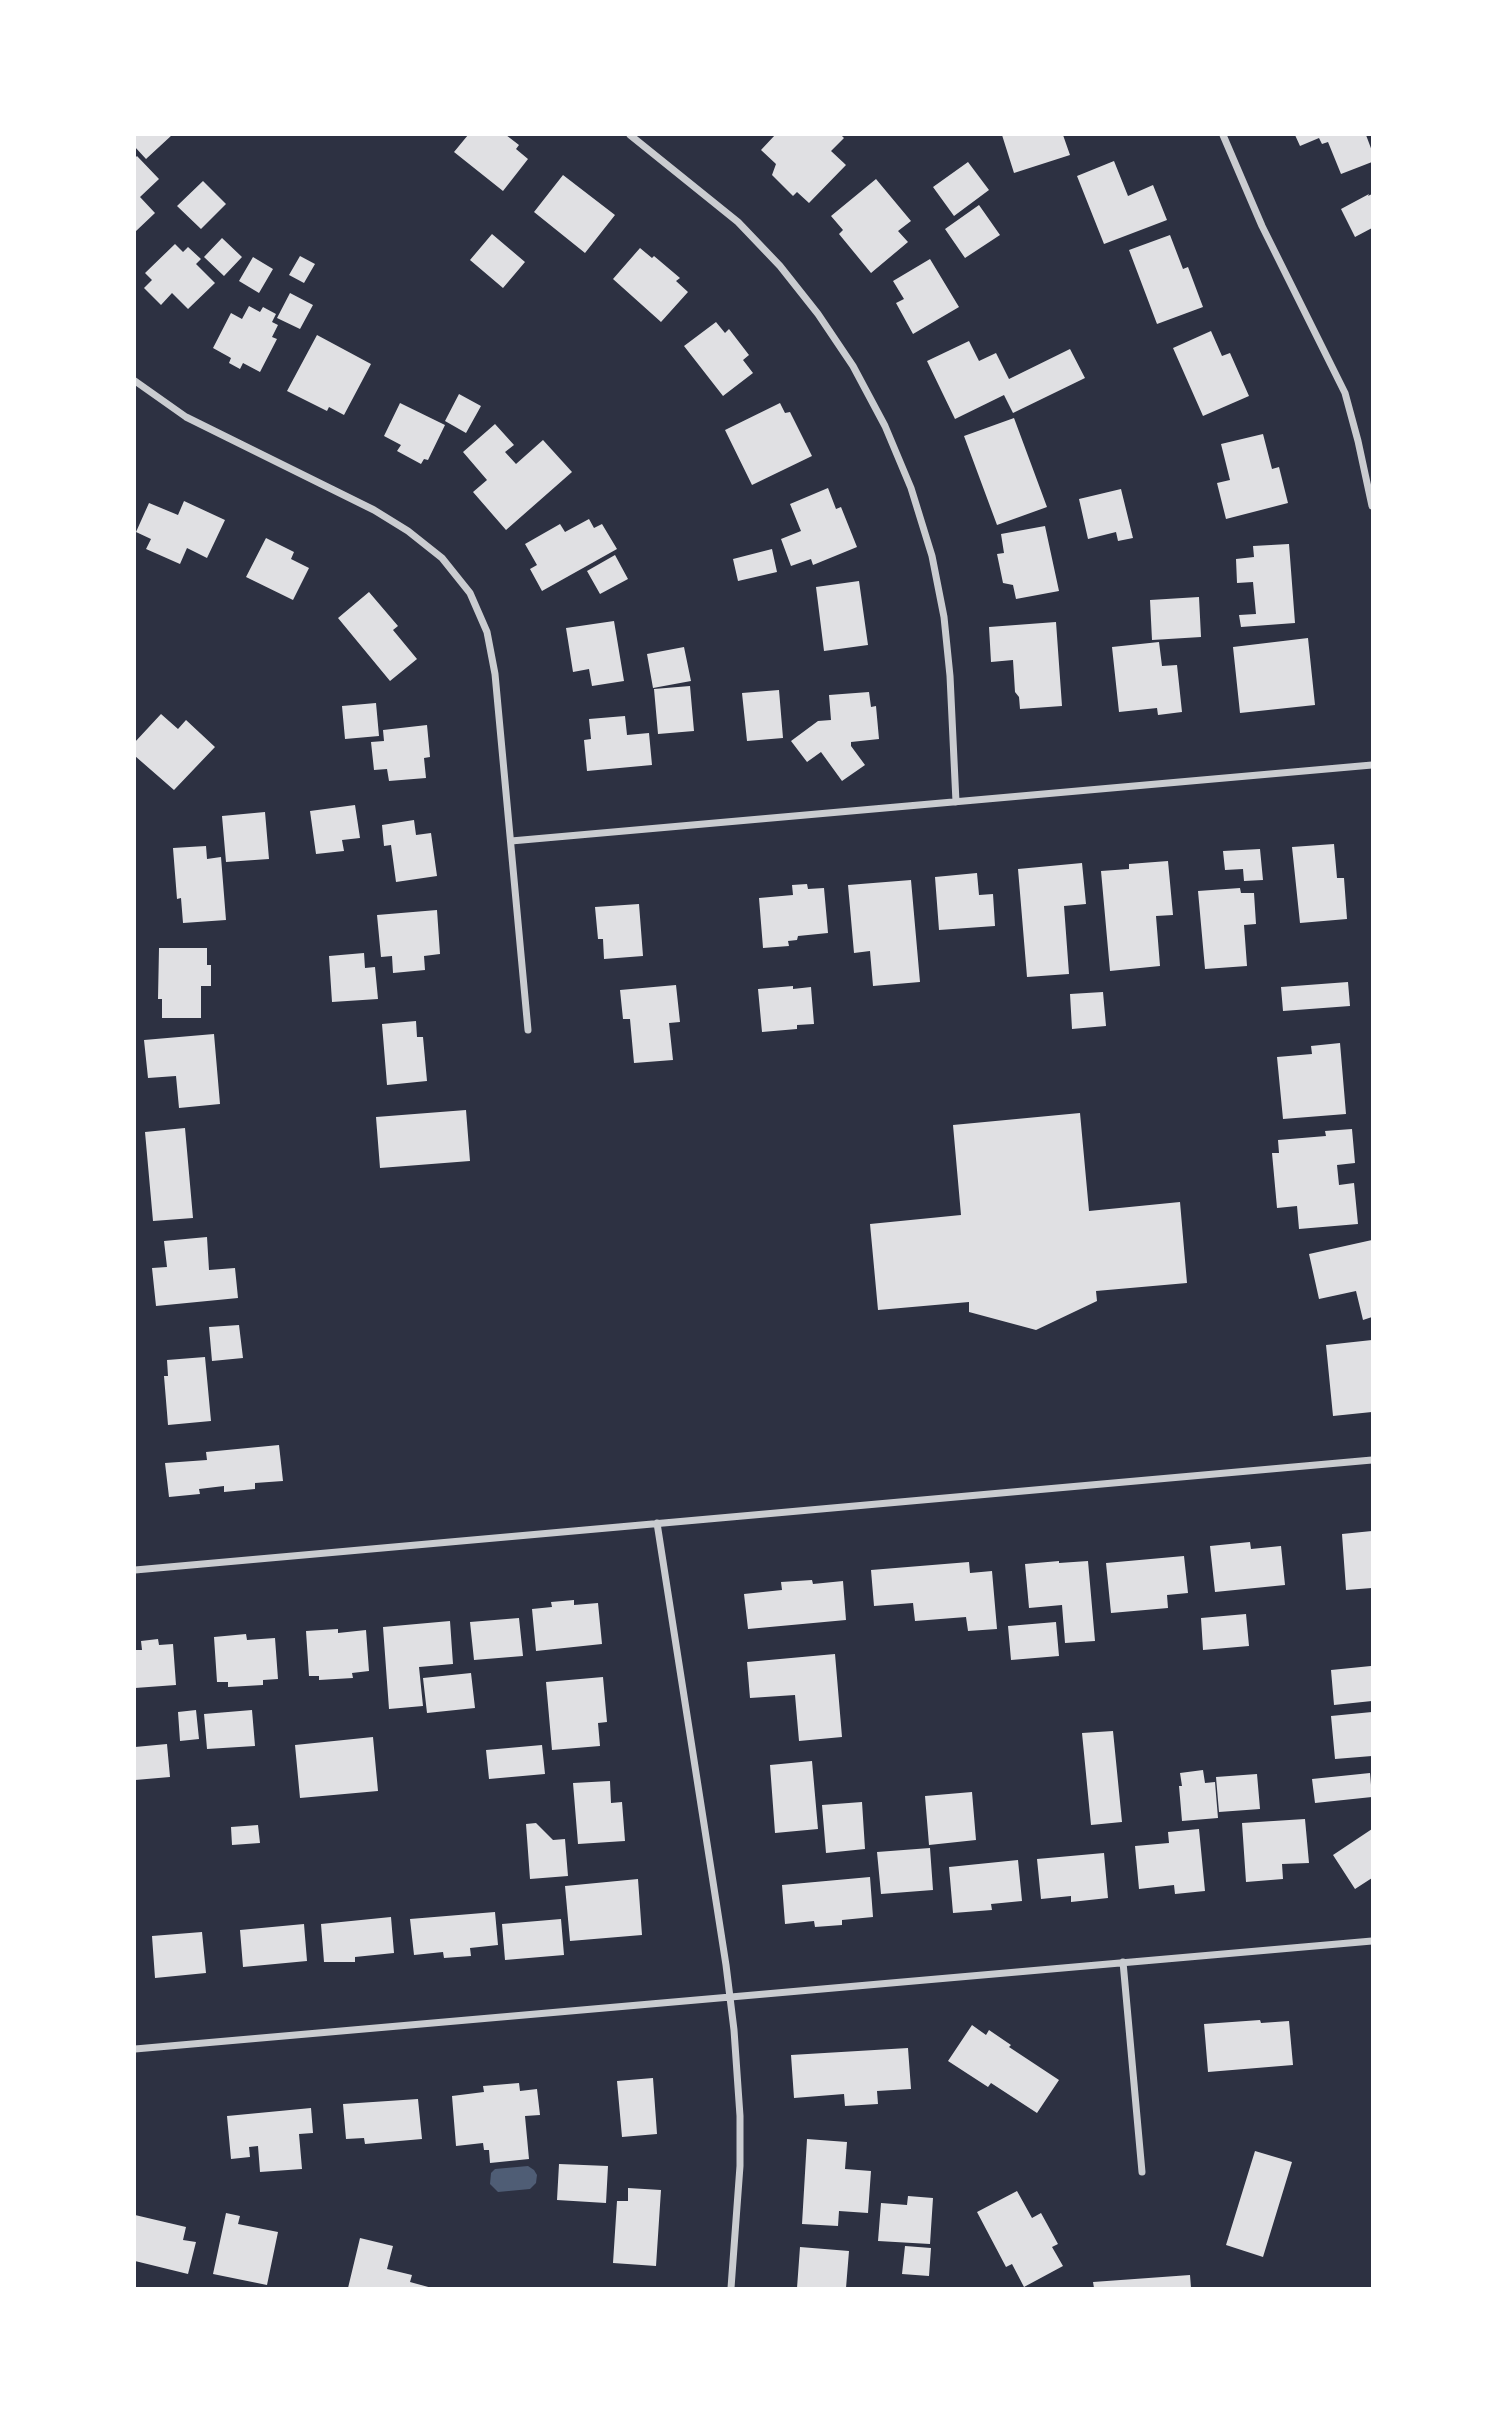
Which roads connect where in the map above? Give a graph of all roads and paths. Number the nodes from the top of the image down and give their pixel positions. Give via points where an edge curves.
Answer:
1 (630, 135) edge
2 (1223, 135) edge
3 (135, 381) edge
4 (1372, 506) edge
5 (1372, 765) edge
6 (956, 802) junction
7 (511, 841) junction
8 (528, 1030) dead end
9 (1372, 1460) edge
10 (657, 1524) junction
11 (135, 1570) edge
12 (1372, 1941) edge
13 (1123, 1962) junction
14 (730, 1997) junction
15 (135, 2049) edge
16 (1142, 2172) dead end
17 (731, 2288) edge

1 - 6 street via 738,222 780,266 853,366 886,426 915,499 944,617
2 - 4 street via 1262,226 1345,393
3 - 7 street via 187,417 374,510 442,558 470,593 487,632
5 - 6 street
6 - 7 street
7 - 8 street
9 - 10 street
10 - 11 street
10 - 14 street
12 - 13 street
13 - 14 street
13 - 16 street
14 - 15 street
14 - 17 street via 740,2166

